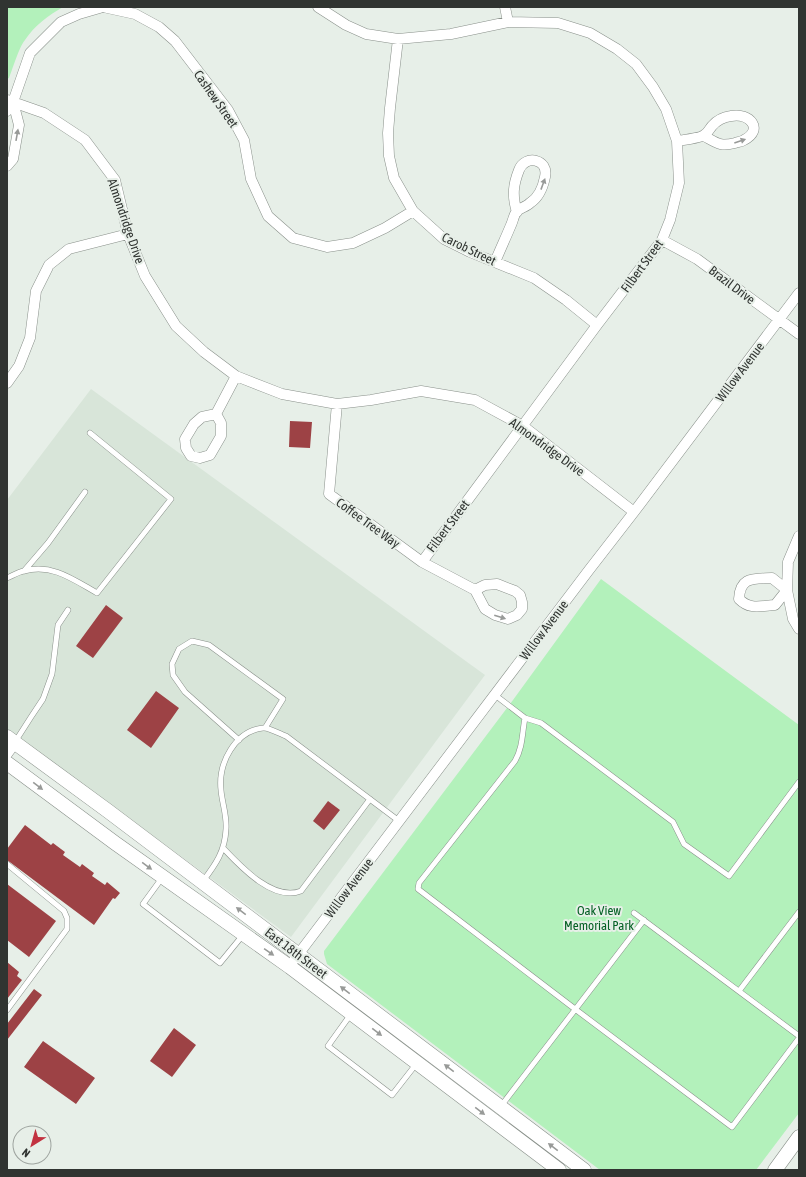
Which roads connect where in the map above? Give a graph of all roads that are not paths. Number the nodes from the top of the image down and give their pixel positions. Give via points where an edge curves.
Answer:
1 (318, 7) edge
2 (504, 7) edge
3 (508, 22) junction
4 (398, 39) junction
5 (10, 101) edge
6 (7, 111) edge
7 (704, 136) dead end
8 (677, 141) junction
9 (7, 166) edge
10 (413, 211) junction
11 (517, 212) junction
12 (128, 234) junction
13 (662, 240) junction
14 (495, 262) junction
15 (799, 294) edge
16 (779, 320) junction
17 (597, 325) junction
18 (799, 334) edge
19 (236, 376) junction
20 (7, 382) edge
21 (336, 404) junction
22 (216, 414) dead end
23 (523, 426) junction
24 (90, 433) dead end
25 (84, 492) dead end
26 (634, 512) junction
27 (799, 536) edge
28 (422, 562) junction
29 (24, 571) junction
30 (7, 578) edge
31 (475, 590) junction
32 (68, 610) dead end
33 (799, 629) edge
34 (495, 695) junction
35 (525, 718) junction
36 (264, 728) junction
37 (239, 740) junction
38 (10, 745) edge
39 (7, 763) edge
40 (799, 782) edge
41 (370, 799) junction
42 (400, 821) junction
43 (223, 848) junction
44 (7, 864) edge
45 (162, 877) junction
46 (202, 882) junction
47 (799, 912) edge
48 (634, 913) dead end
49 (644, 920) junction
50 (243, 934) junction
51 (299, 955) junction
52 (290, 967) junction
53 (739, 991) junction
54 (575, 1009) junction
55 (7, 1010) edge
56 (352, 1014) junction
57 (799, 1037) edge
58 (417, 1063) junction
59 (500, 1107) junction
60 (799, 1137) edge
61 (559, 1170) edge
62 (584, 1170) edge
63 (775, 1170) edge

1 - 4 street, Filbert Street via 366,34
2 - 3 street
3 - 4 street, Filbert Street via 451,34
3 - 8 street, Filbert Street via 558,23 590,33 617,49 636,64 653,87 666,109
4 - 10 street, Carob Street via 388,133 389,156 394,178
5 - 6 street, Cashew Street
9 -> 5 street via 13,159 19,125
5 - 10 street, Cashew Street via 30,53 61,22 103,7 135,14 159,27 175,41 228,110 244,140 251,178 268,216 293,238 327,247 353,243
5 - 12 street, Almondridge Drive via 44,113 85,140 115,180
7 - 8 street
8 - 13 street, Filbert Street via 679,183
10 - 14 street, Carob Street via 444,239
11 -> 11 street via 530,204 540,192 545,168 537,161 525,162 520,168 513,189
11 - 14 street
12 - 19 street, Almondridge Drive via 145,276 176,326 204,352
12 - 20 street via 69,249 49,265 36,291 30,338 19,366
13 - 16 street, Brazil Drive via 697,259
13 - 17 street, Filbert Street
14 - 17 street, Carob Street via 534,278
15 - 16 street, Willow Avenue
16 - 18 street, Brazil Drive
16 - 26 street, Willow Avenue
17 - 23 street, Filbert Street
19 - 21 street, Almondridge Drive via 282,394
19 - 22 street
21 - 23 street, Almondridge Drive via 421,391 475,400
21 - 28 street, Coffee Tree Way via 329,494
23 - 26 street, Almondridge Drive
23 - 28 street, Filbert Street
24 - 29 lane via 171,499 97,593 63,573 41,569
25 - 29 lane via 48,543
26 - 34 street, Willow Avenue
27 - 33 street via 788,562 787,590 793,619
28 - 31 street
29 - 30 lane
31 -> 31 street via 485,609 495,615 508,619 522,609 520,595 515,591 497,584 485,585
32 - 38 lane via 58,625 52,674 43,700
34 - 35 lane
34 - 42 street, Willow Avenue
35 - 40 lane via 541,723 673,822 684,844 729,876
35 - 54 lane via 522,745 514,761 419,883 418,889
36 - 37 lane via 247,733
36 - 37 lane via 283,699 209,645 192,641 179,649 172,664 172,674 185,692
36 - 41 lane via 286,736
37 - 43 lane via 231,747 222,768 220,789 226,829
38 - 46 main road, East 18th Street via 108,811
39 -> 45 main road, East 18th Street
41 - 42 lane
41 - 43 lane via 301,891 295,894 270,888 256,880
42 - 51 street, Willow Avenue
43 - 46 lane via 217,863
44 - 55 lane via 64,911 68,918 67,929
45 - 50 main road, East 18th Street
45 - 50 lane via 142,904 220,963
51 -> 46 main road, East 18th Street
47 - 53 lane
48 - 49 lane
49 - 53 lane
49 - 54 lane
50 -> 52 main road, East 18th Street
51 - 52 street, Willow Avenue
59 -> 51 main road, East 18th Street
52 - 56 main road, East 18th Street
53 - 57 lane
54 - 57 lane via 732,1127
54 - 59 lane
56 -> 58 main road, East 18th Street
56 - 58 lane via 328,1046 392,1095
58 -> 61 main road, East 18th Street
62 -> 59 main road, East 18th Street
60 - 63 main road

